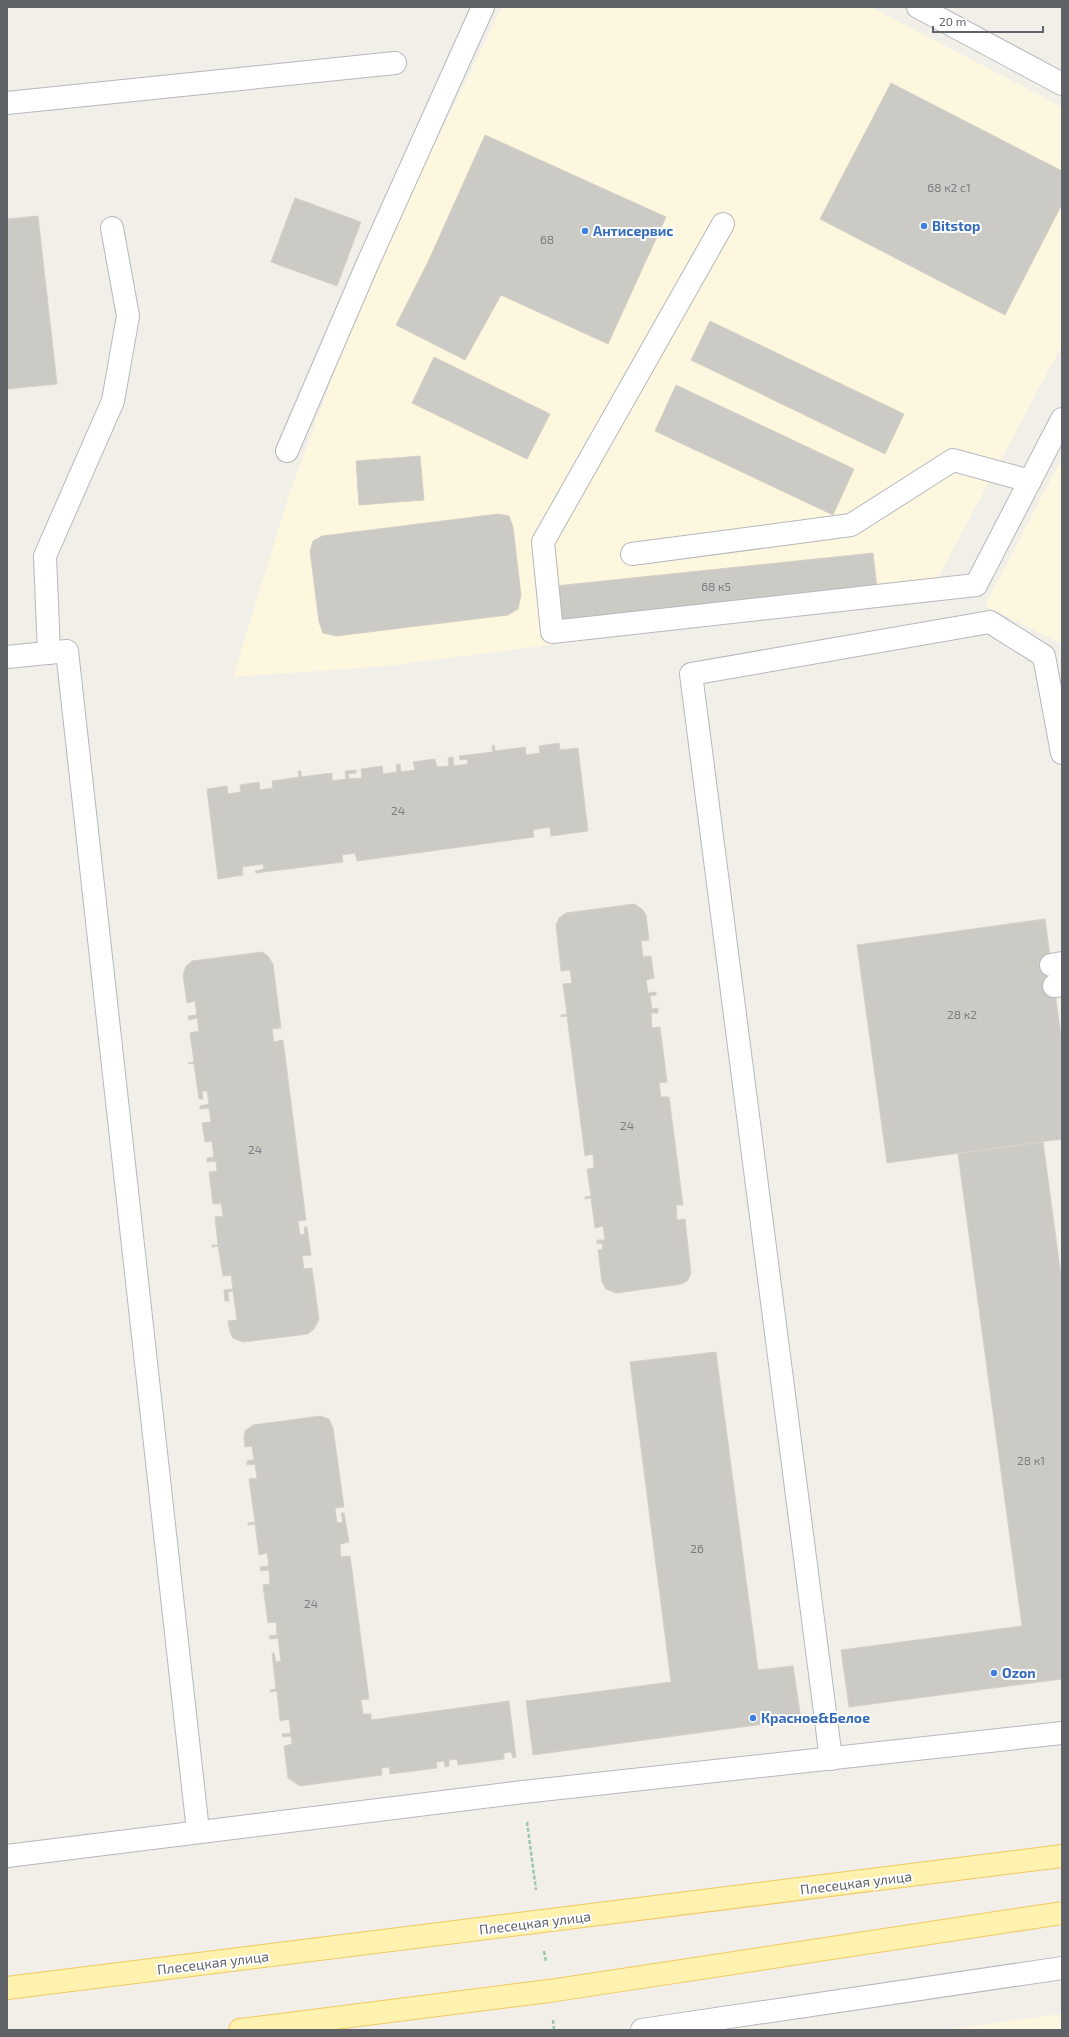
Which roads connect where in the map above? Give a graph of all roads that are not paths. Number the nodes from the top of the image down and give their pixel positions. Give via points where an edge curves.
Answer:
1 (483, 7) edge
2 (918, 7) edge
3 (395, 63) dead end
4 (1062, 84) edge
5 (7, 103) edge
6 (723, 224) dead end
7 (112, 228) dead end
8 (1062, 419) edge
9 (287, 451) dead end
10 (1030, 481) junction
11 (632, 554) dead end
12 (49, 653) junction
13 (7, 657) edge
14 (1062, 753) edge
15 (1062, 1732) edge
16 (832, 1759) junction
17 (198, 1831) junction
18 (7, 1856) edge
19 (1062, 1856) edge
20 (1062, 1913) edge
21 (1062, 1968) edge
22 (7, 1988) edge
23 (240, 2030) edge
24 (642, 2030) edge

1 - 9 street
2 - 4 street
3 - 5 street
6 - 10 street via 543,542 552,632 976,585
7 - 12 street via 128,316 113,401 45,556
8 - 10 street
10 - 11 street via 953,460 852,525
12 - 13 street
12 - 17 street via 67,652
14 - 16 street via 1044,656 990,622 691,674
15 - 16 street
16 - 17 street
17 - 18 street
19 - 22 main road, Плесецкая улица
20 - 23 main road via 549,1991
21 - 24 street

